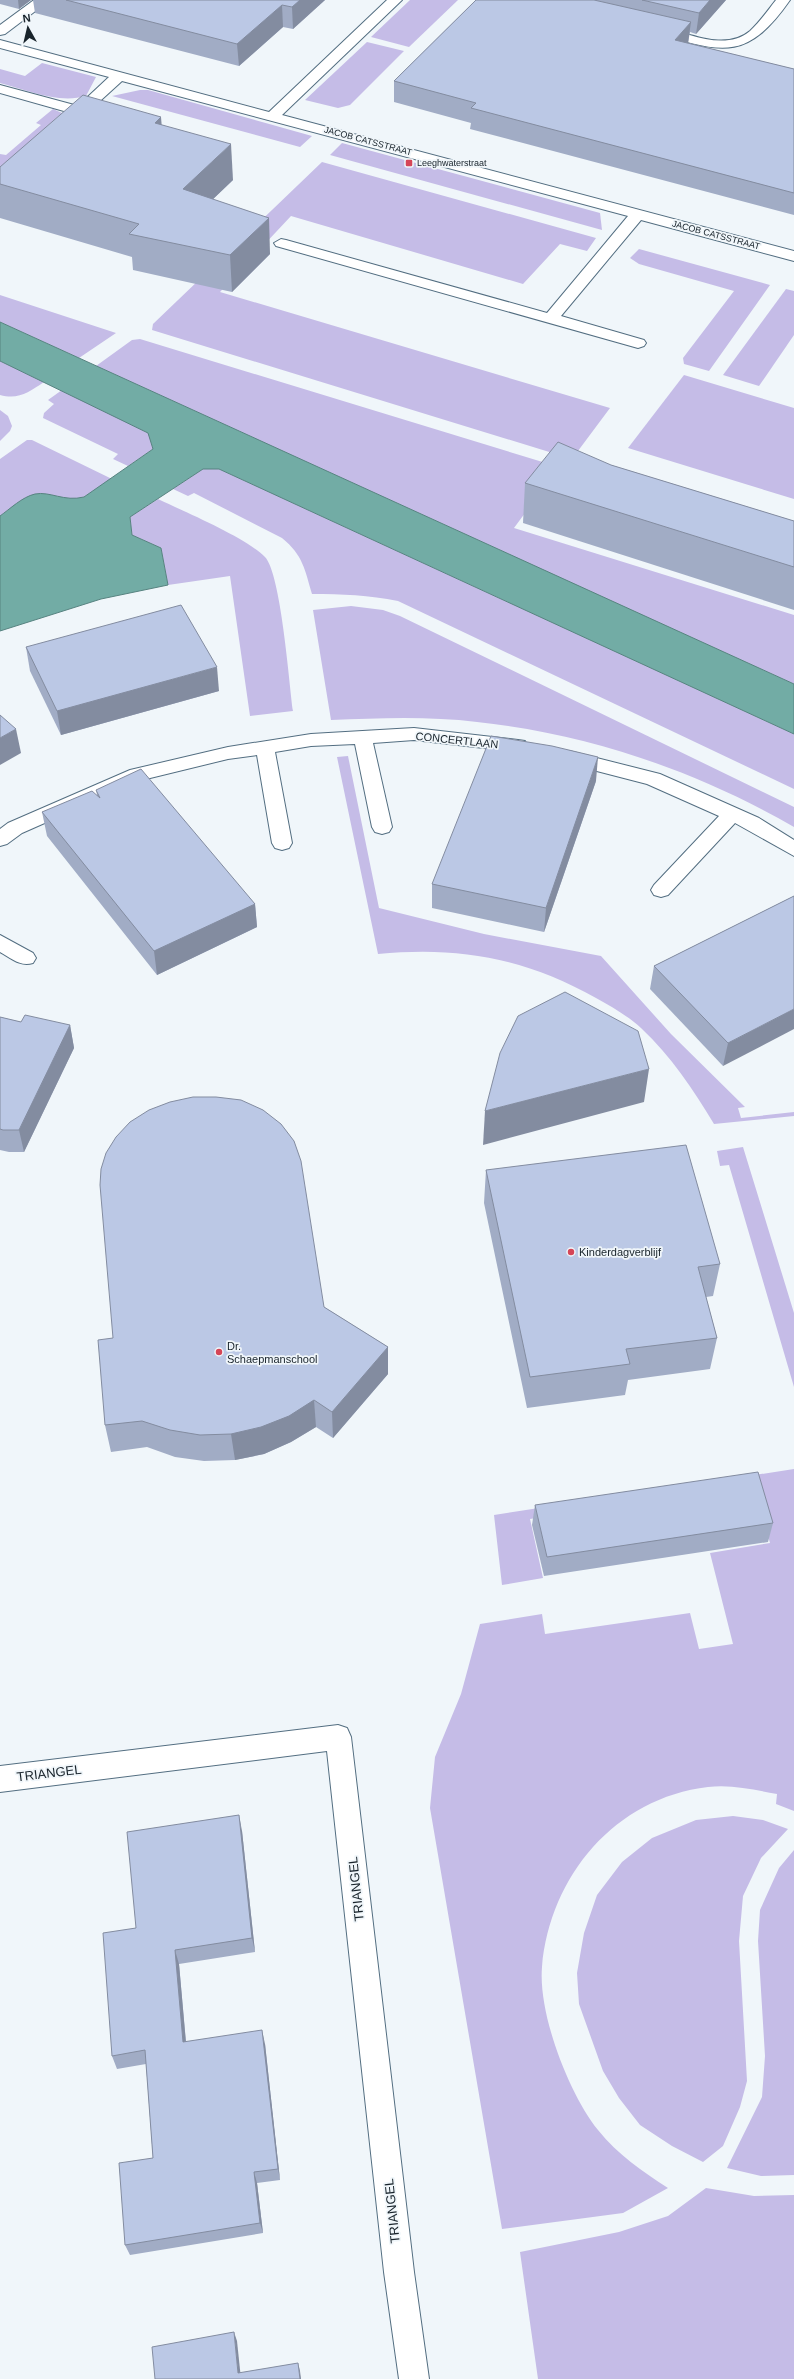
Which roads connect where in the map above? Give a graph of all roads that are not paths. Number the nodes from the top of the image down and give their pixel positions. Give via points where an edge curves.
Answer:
1 (43, 0) edge
2 (395, 0) edge
3 (783, 0) edge
4 (649, 28) edge
5 (0, 31) edge
6 (0, 44) edge
7 (120, 75) junction
8 (0, 89) edge
9 (81, 111) junction
10 (273, 116) junction
11 (59, 130) edge
12 (638, 214) junction
13 (281, 243) dead end
14 (794, 256) edge
15 (551, 318) junction
16 (638, 342) dead end
17 (364, 738) junction
18 (265, 748) junction
19 (732, 814) junction
20 (382, 827) dead end
21 (0, 839) edge
22 (282, 843) dead end
23 (794, 849) edge
24 (661, 890) dead end
25 (0, 942) edge
26 (26, 958) dead end
27 (0, 1779) edge
28 (414, 2379) edge

1 - 5 street
2 - 10 street
3 - 4 street via 752,35 738,42 717,44
6 - 7 street, JACOB CATSSTRAAT
7 - 9 street
7 - 10 street, JACOB CATSSTRAAT
8 - 9 street
9 - 11 street
10 - 12 street, JACOB CATSSTRAAT
12 - 14 street, JACOB CATSSTRAAT
12 - 15 street
13 - 15 street
15 - 16 street
17 - 18 street, CONCERTLAAN via 311,740
17 - 19 street, CONCERTLAAN via 414,734 546,752 653,779
17 - 20 street
18 - 21 street, CONCERTLAAN via 228,753 138,775 15,828
18 - 22 street
19 - 23 street, CONCERTLAAN via 752,822
19 - 24 street
25 - 26 street
27 - 28 street, TRIANGEL via 338,1737 399,2272

